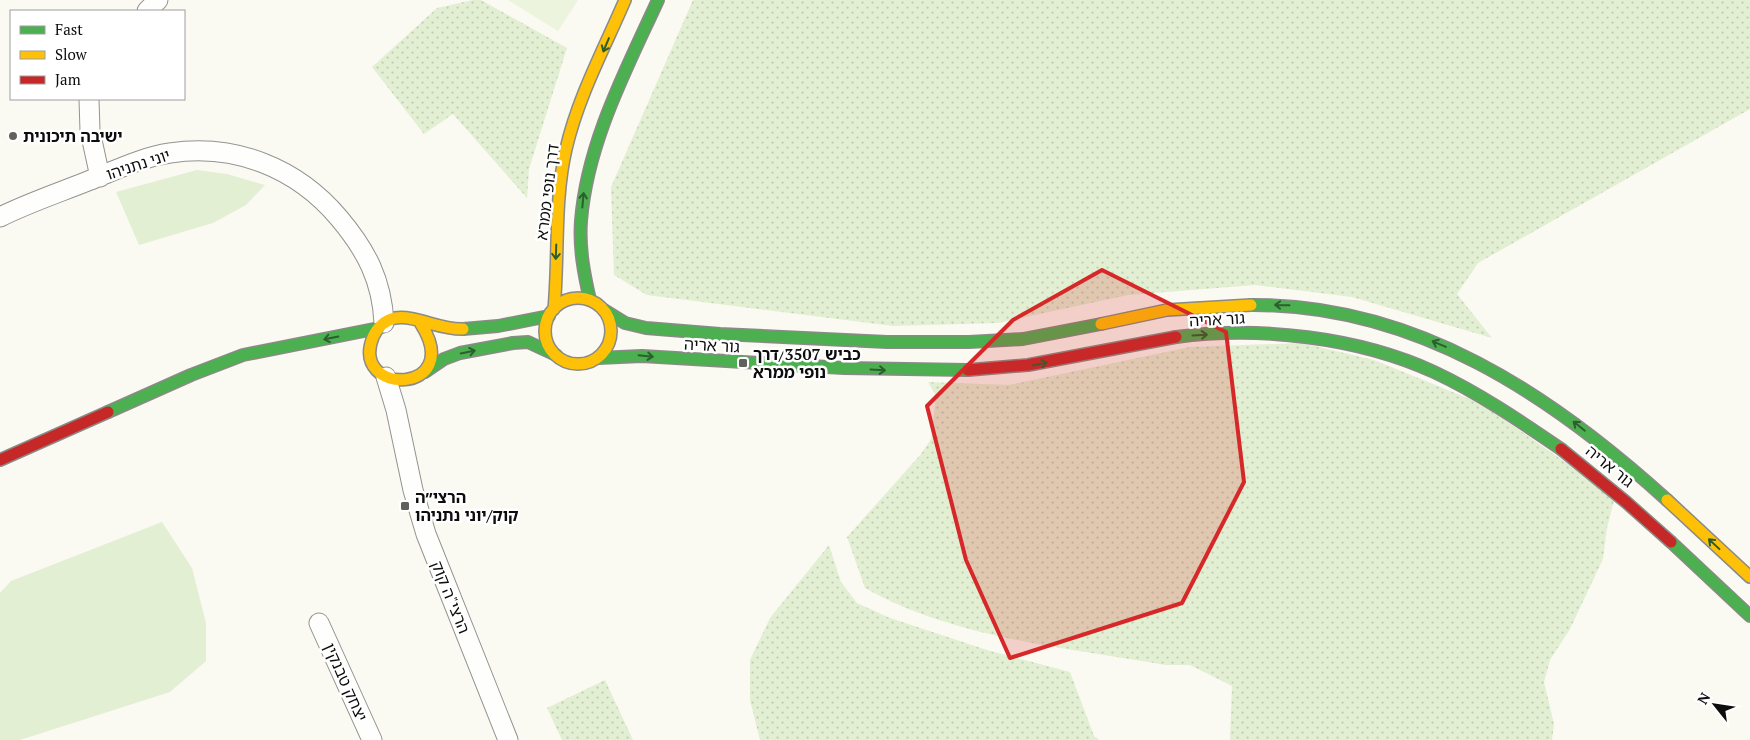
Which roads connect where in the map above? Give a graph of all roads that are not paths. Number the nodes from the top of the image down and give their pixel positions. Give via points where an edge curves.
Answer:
1 (158, 0) edge
2 (626, 0) edge
3 (658, 0) edge
4 (147, 10) edge
5 (89, 100) edge
6 (100, 177) junction
7 (0, 217) edge
8 (376, 281) junction
9 (590, 300) junction
10 (604, 310) junction
11 (551, 313) junction
12 (416, 321) junction
13 (381, 325) junction
14 (270, 349) junction
15 (323, 351) dead end
16 (556, 355) junction
17 (359, 356) dead end
18 (598, 358) junction
19 (381, 372) junction
20 (420, 375) junction
21 (404, 450) junction
22 (0, 460) edge
23 (1750, 577) edge
24 (1750, 616) edge
25 (319, 623) dead end
26 (372, 740) edge
27 (508, 740) edge

1 - 4 street
2 -> 11 main road, דרך נופי ממרא via 577,113 566,150 557,217
9 -> 3 main road via 580,253 584,193 603,122
5 - 6 street via 90,131
6 - 7 street, יוני נתניהו
6 - 8 street, יוני נתניהו via 168,153 200,150 227,152 253,159 282,170 328,205 362,246
8 - 12 street
8 - 13 street via 383,306
9 - 10 main road
9 - 11 main road via 570,299
10 - 18 main road via 611,330 606,350
23 -> 10 main road, גור אריה via 1666,498 1565,415 1528,390 1455,351 1376,321 1294,306 1225,306 1161,312 1026,339 887,342 655,328 626,323
11 - 12 main road via 488,326 448,329
11 - 16 main road via 546,337
12 - 13 main road via 392,319
12 - 20 main road via 432,338 434,347 430,364
13 -> 14 main road
13 - 19 main road via 374,335 370,352
14 - 15 main road
14 - 22 main road via 243,355 192,375
16 - 18 main road via 576,364
20 -> 16 main road via 460,353 512,343 528,342
17 - 19 main road
18 -> 24 main road, גור אריה via 637,355 886,370 975,370 1030,366 1188,335 1292,333 1345,342 1443,376 1520,418 1626,500
19 - 20 main road via 400,381
19 - 21 street, הרצי"ה קוק via 396,410
20 - 21 street, הרצי"ה קוק via 406,400
21 - 27 street, הרצי"ה קוק via 426,534
25 - 26 street, יצחק טבנקין

